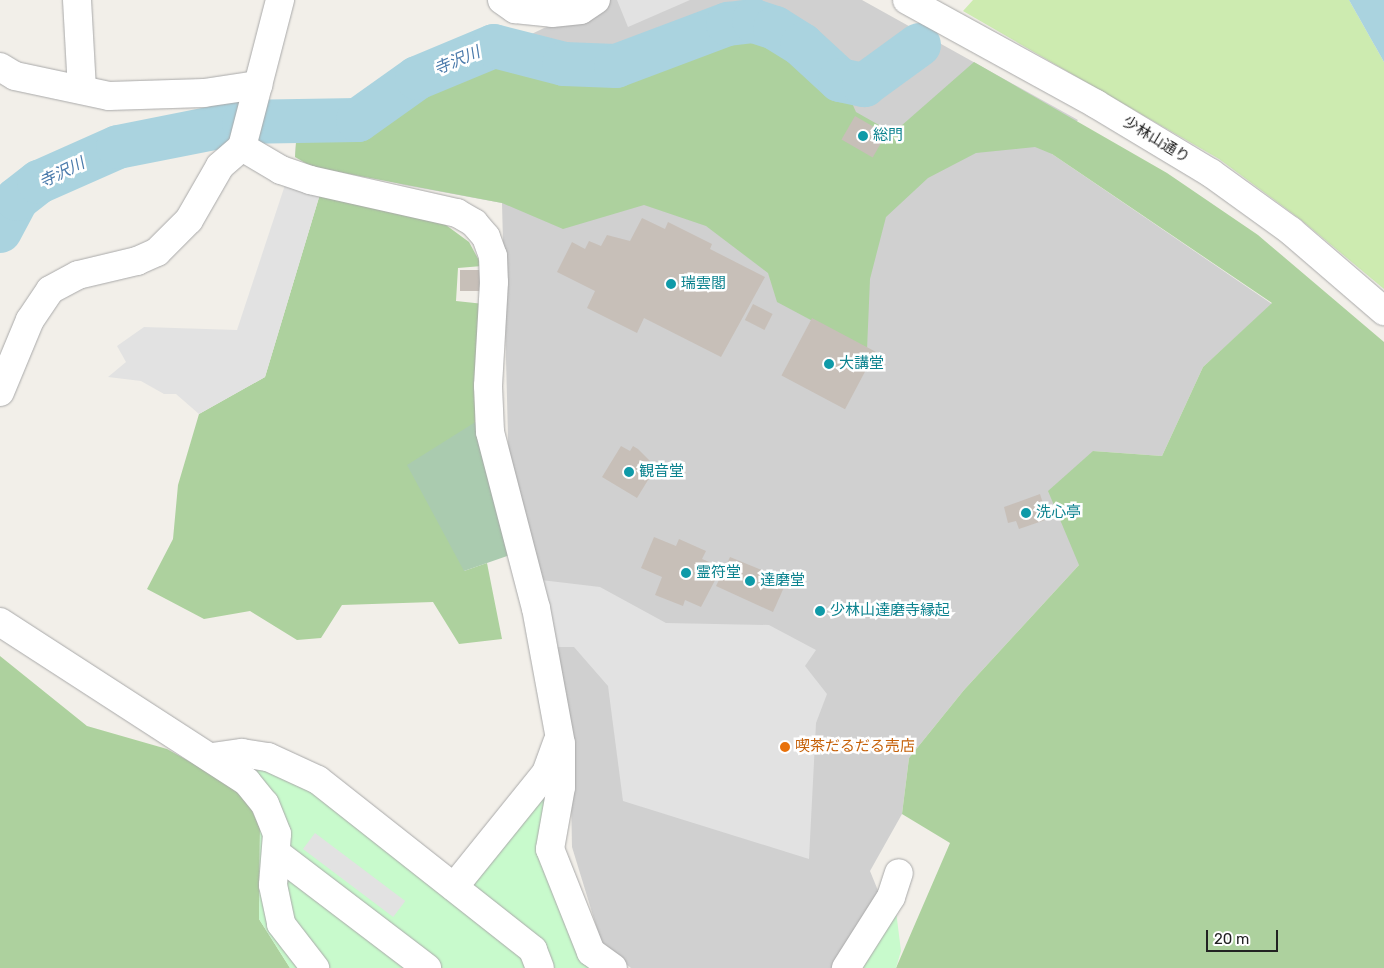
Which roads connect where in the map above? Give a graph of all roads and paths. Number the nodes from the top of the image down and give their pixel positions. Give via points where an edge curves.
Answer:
1 (77, 0) edge
2 (280, 0) edge
3 (502, 0) edge
4 (596, 0) edge
5 (907, 0) edge
6 (0, 67) edge
7 (82, 90) junction
8 (256, 93) junction
9 (243, 143) junction
10 (1384, 311) edge
11 (0, 392) edge
12 (0, 622) edge
13 (558, 724) junction
14 (212, 757) junction
15 (276, 853) junction
16 (899, 873) dead end
17 (454, 887) junction
18 (537, 959) edge
19 (315, 968) edge
20 (427, 968) edge
21 (613, 968) edge
22 (846, 968) edge

1 - 7 street
2 - 8 street
3 - 4 street via 515,9 552,13 581,10
5 - 10 street, 少林山通り via 1211,173 1291,231
6 - 7 street via 14,76
7 - 8 street via 109,96
8 - 9 street
9 - 11 street via 220,166 189,220 158,252 137,261 78,275 50,290 30,320
9 - 13 street via 282,170 310,180 457,213 474,223 486,237 493,256 494,282 488,386 490,432 536,608
12 - 14 street
13 - 17 street via 556,746 546,773
13 - 21 street via 561,786 550,849 591,952
14 - 15 street via 247,782 265,804 277,834
14 - 17 street via 242,753 268,757 318,780
15 - 19 street via 273,885 281,924
15 - 20 street
16 - 22 street via 891,897
17 - 18 street

